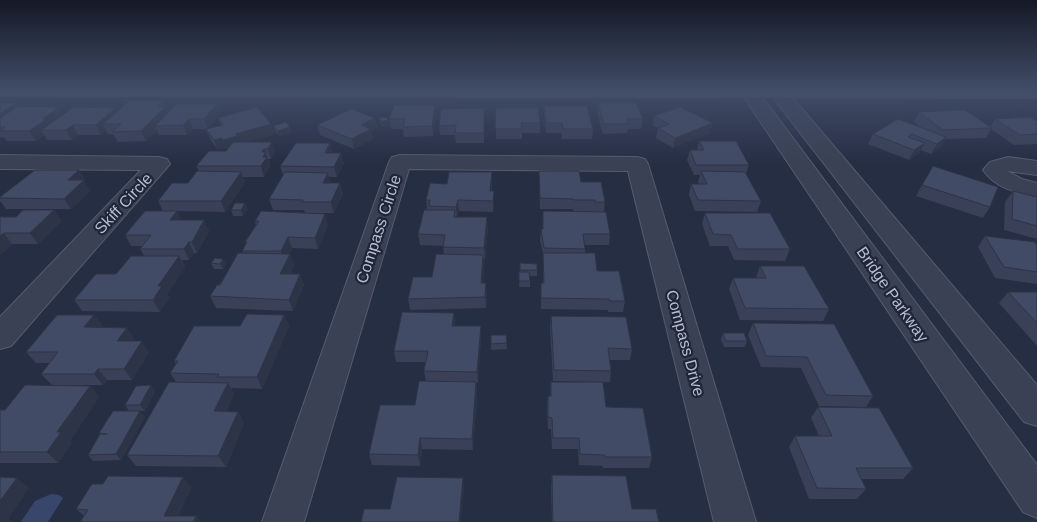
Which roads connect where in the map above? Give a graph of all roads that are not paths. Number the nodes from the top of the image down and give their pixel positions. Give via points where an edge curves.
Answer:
1 (778, 114) edge
2 (782, 114) edge
3 (0, 162) edge
4 (637, 164) joint
5 (1037, 168) edge
6 (1037, 190) edge
7 (0, 337) edge
8 (1037, 412) edge
9 (1037, 498) edge
10 (283, 522) edge
11 (735, 522) edge

1 - 9 street, Bridge Parkway
2 - 8 street
3 - 7 street, Skiff Circle via 159,164
4 - 10 street, Compass Circle via 400,162
4 - 11 street, Compass Drive
5 - 6 street via 1005,164 994,170 1010,182

